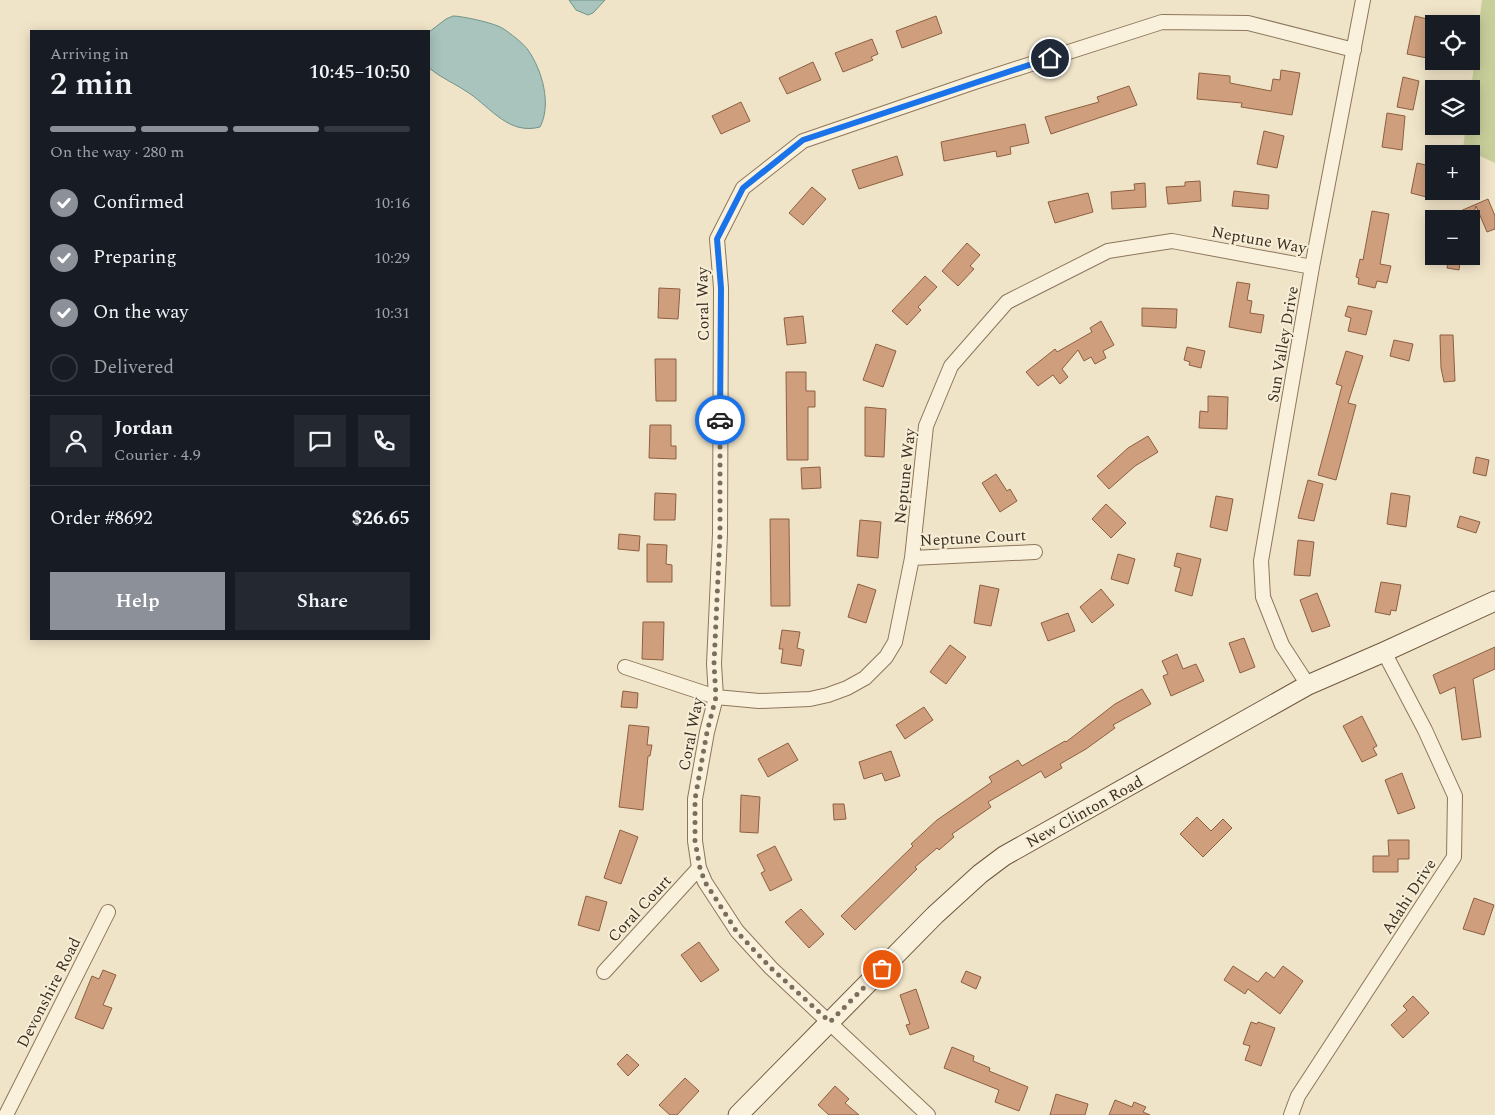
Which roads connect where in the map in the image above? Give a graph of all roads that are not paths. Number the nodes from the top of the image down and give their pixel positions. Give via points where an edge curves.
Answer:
1 (1363, 0) edge
2 (1354, 50) junction
3 (1312, 267) junction
4 (1035, 552) dead end
5 (912, 558) junction
6 (1495, 600) edge
7 (1384, 652) junction
8 (625, 667) dead end
9 (1308, 685) junction
10 (716, 697) junction
11 (700, 868) junction
12 (108, 912) dead end
13 (604, 972) dead end
14 (830, 1022) junction
15 (6, 1115) edge
16 (738, 1115) edge
17 (928, 1115) edge
18 (1291, 1115) edge

1 - 2 street, Sun Valley Drive
2 - 3 street, Sun Valley Drive
2 - 10 street, Coral Way via 1248,23 1162,22 803,140 743,188 717,239 721,288
3 - 5 street, Neptune Way via 1172,241 1108,251 1007,302 951,366 926,426
3 - 9 street, Sun Valley Drive via 1261,561 1263,597 1282,645
4 - 5 street, Neptune Court
5 - 10 street, Neptune Way via 895,642 886,657 865,678 847,688 810,699 759,701
6 - 7 street, New Clinton Road
7 - 9 street, New Clinton Road
7 - 18 street, Adahi Drive via 1455,796 1454,857 1298,1096
8 - 10 street, Neptune Way
9 - 14 street, New Clinton Road via 1004,856 935,915
10 - 11 street, Coral Way via 695,799 695,841
11 - 13 street, Coral Court
11 - 14 street, Coral Way via 705,882 737,932
12 - 15 street, Devonshire Road
14 - 16 street, New Clinton Road
14 - 17 street, Coral Way

